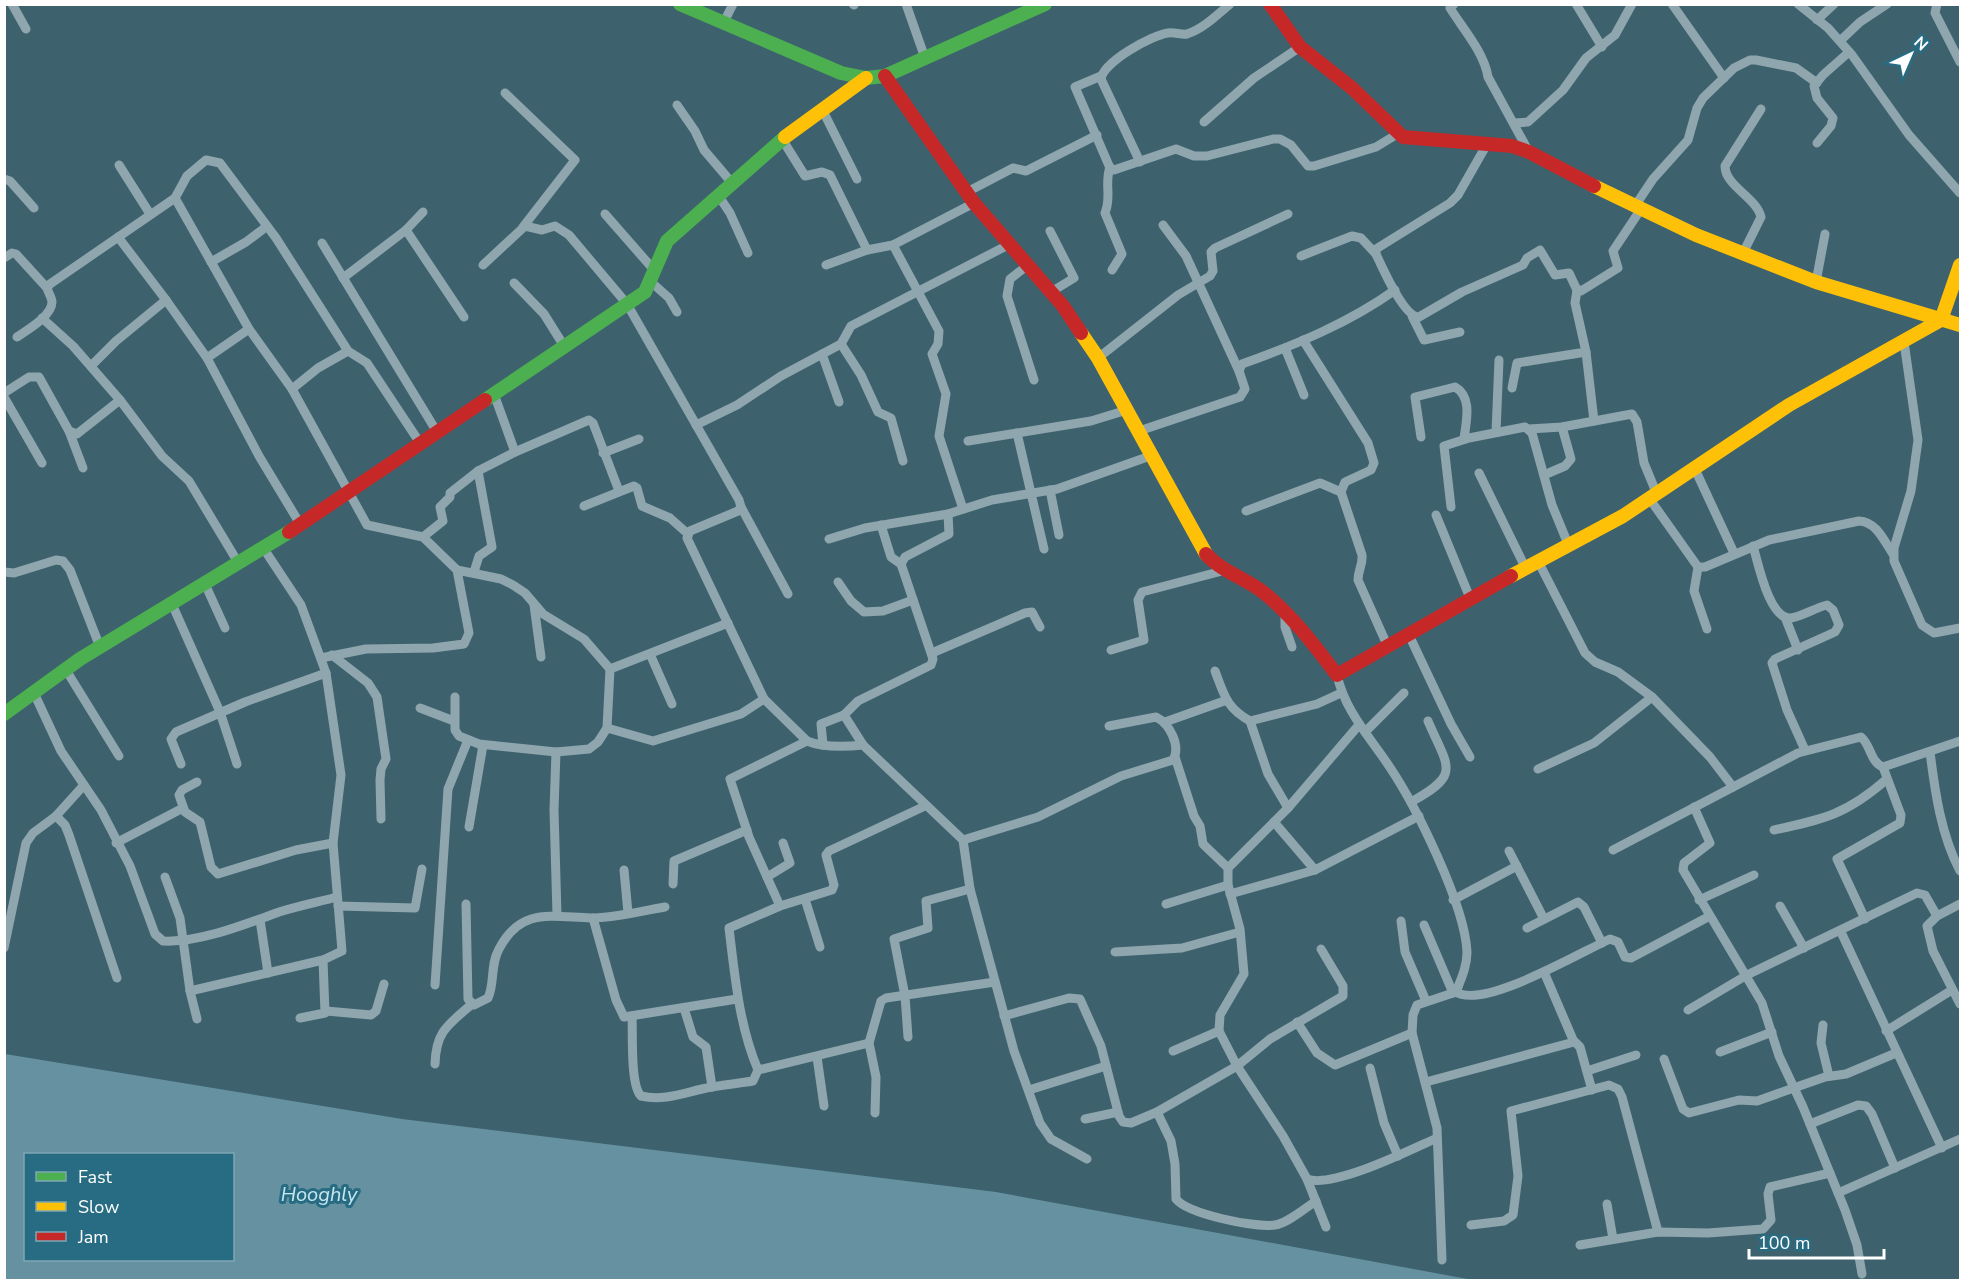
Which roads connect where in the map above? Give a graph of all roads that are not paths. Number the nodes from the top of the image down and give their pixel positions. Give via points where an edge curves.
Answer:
1 (12, 4) edge
2 (680, 4) edge
3 (733, 4) edge
4 (906, 4) edge
5 (1045, 4) edge
6 (1230, 4) edge
7 (1270, 4) edge
8 (1454, 4) edge
9 (1576, 4) edge
10 (1632, 4) edge
11 (1672, 4) edge
12 (1798, 4) edge
13 (1834, 4) edge
14 (1887, 4) edge
15 (1935, 5) edge
16 (1817, 20) junction
17 (724, 22) junction
18 (26, 29) dead end
19 (1840, 41) junction
20 (1300, 47) junction
21 (1602, 47) junction
22 (1849, 52) junction
23 (925, 58) junction
24 (1960, 62) edge
25 (1101, 75) junction
26 (885, 76) junction
27 (866, 78) junction
28 (1724, 78) junction
29 (1817, 83) junction
30 (505, 93) dead end
31 (677, 105) dead end
32 (822, 109) junction
33 (1761, 109) dead end
34 (1204, 122) dead end
35 (1515, 123) junction
36 (1399, 132) junction
37 (1097, 135) junction
38 (782, 139) junction
39 (1817, 143) dead end
40 (1487, 144) junction
41 (1529, 152) junction
42 (1140, 162) junction
43 (119, 165) dead end
44 (1110, 167) junction
45 (4, 179) edge
46 (857, 179) dead end
47 (732, 183) junction
48 (1960, 193) edge
49 (718, 195) junction
50 (175, 198) junction
51 (971, 198) junction
52 (1638, 207) junction
53 (34, 208) dead end
54 (423, 212) dead end
55 (150, 214) junction
56 (605, 214) dead end
57 (1288, 214) dead end
58 (1163, 225) dead end
59 (266, 227) junction
60 (523, 227) junction
61 (406, 230) junction
62 (1050, 231) dead end
63 (1825, 234) dead end
64 (118, 237) junction
65 (322, 243) dead end
66 (1010, 244) junction
67 (893, 245) junction
68 (867, 250) junction
69 (748, 253) dead end
70 (1376, 254) junction
71 (1743, 254) junction
72 (1301, 256) dead end
73 (4, 258) edge
74 (211, 262) junction
75 (483, 265) dead end
76 (826, 265) dead end
77 (1028, 265) junction
78 (1960, 265) edge
79 (1112, 270) dead end
80 (652, 275) junction
81 (343, 278) junction
82 (1816, 282) junction
83 (1198, 283) junction
84 (514, 284) dead end
85 (47, 288) junction
86 (1395, 290) junction
87 (1577, 290) junction
88 (916, 292) junction
89 (1051, 292) junction
90 (166, 300) junction
91 (627, 304) junction
92 (676, 312) dead end
93 (1413, 316) junction
94 (464, 317) dead end
95 (42, 318) junction
96 (1941, 320) junction
97 (1960, 325) edge
98 (249, 329) junction
99 (1460, 332) dead end
100 (17, 337) dead end
101 (1303, 340) junction
102 (1904, 342) junction
103 (841, 344) junction
104 (564, 346) junction
105 (1286, 348) junction
106 (348, 351) junction
107 (1587, 352) junction
108 (822, 354) junction
109 (207, 358) junction
110 (1098, 358) junction
111 (1498, 360) dead end
112 (91, 366) junction
113 (1239, 371) junction
114 (1034, 380) dead end
115 (1512, 388) dead end
116 (292, 390) junction
117 (494, 394) junction
118 (4, 395) edge
119 (1304, 395) dead end
120 (120, 400) junction
121 (839, 402) dead end
122 (1127, 410) junction
123 (1594, 421) junction
124 (696, 425) junction
125 (1562, 427) junction
126 (1529, 429) junction
127 (69, 431) junction
128 (1139, 431) junction
129 (437, 432) junction
130 (1496, 432) junction
131 (1017, 433) junction
132 (1420, 437) dead end
133 (639, 439) dead end
134 (1464, 439) junction
135 (968, 441) dead end
136 (420, 443) junction
137 (515, 452) junction
138 (603, 453) junction
139 (1153, 455) junction
140 (903, 461) dead end
141 (42, 463) dead end
142 (1694, 467) junction
143 (83, 468) dead end
144 (478, 471) junction
145 (1479, 473) dead end
146 (1544, 475) junction
147 (1050, 490) junction
148 (619, 491) junction
149 (349, 492) junction
150 (1341, 492) junction
151 (1030, 494) junction
152 (1653, 495) junction
153 (584, 507) dead end
154 (741, 507) junction
155 (1451, 507) dead end
156 (963, 509) junction
157 (1246, 511) dead end
158 (948, 514) junction
159 (1436, 515) dead end
160 (300, 524) junction
161 (881, 525) junction
162 (688, 534) junction
163 (1059, 535) dead end
164 (423, 537) junction
165 (829, 539) dead end
166 (1568, 544) junction
167 (1753, 546) junction
168 (264, 549) junction
169 (1044, 549) dead end
170 (1734, 553) junction
171 (1893, 554) junction
172 (1538, 561) junction
173 (239, 564) junction
174 (901, 564) junction
175 (1525, 567) junction
176 (1698, 567) junction
177 (458, 570) junction
178 (1226, 570) junction
179 (4, 572) edge
180 (474, 572) junction
181 (838, 582) dead end
182 (205, 584) junction
183 (788, 594) dead end
184 (1470, 598) junction
185 (914, 600) junction
186 (172, 604) junction
187 (534, 605) junction
188 (1285, 614) junction
189 (1785, 617) junction
190 (728, 623) junction
191 (1040, 627) dead end
192 (225, 628) dead end
193 (1960, 628) edge
194 (1707, 629) dead end
195 (1409, 635) junction
196 (100, 647) junction
197 (1292, 647) dead end
198 (1388, 647) junction
199 (1111, 650) dead end
200 (1798, 650) junction
201 (932, 653) junction
202 (650, 654) junction
203 (332, 655) junction
204 (542, 657) dead end
205 (321, 658) junction
206 (610, 669) junction
207 (66, 670) junction
208 (1215, 670) dead end
209 (326, 673) junction
210 (1337, 675) junction
211 (34, 693) junction
212 (1341, 693) junction
213 (1404, 693) dead end
214 (1652, 697) junction
215 (455, 698) dead end
216 (764, 699) junction
217 (1227, 699) junction
218 (672, 704) dead end
219 (420, 708) dead end
220 (220, 712) junction
221 (4, 714) edge
222 (844, 715) junction
223 (454, 721) junction
224 (1250, 721) junction
225 (1428, 721) dead end
226 (1165, 722) junction
227 (1109, 726) dead end
228 (607, 728) junction
229 (1362, 729) junction
230 (468, 740) junction
231 (807, 741) junction
232 (1960, 741) edge
233 (863, 744) junction
234 (483, 745) junction
235 (823, 745) junction
236 (1805, 750) junction
237 (556, 752) junction
238 (1930, 752) junction
239 (119, 756) dead end
240 (1175, 757) junction
241 (1470, 757) dead end
242 (181, 764) dead end
243 (237, 764) dead end
244 (1883, 767) junction
245 (1538, 769) dead end
246 (1887, 779) junction
247 (197, 782) dead end
248 (84, 785) junction
249 (1733, 787) junction
250 (1412, 802) junction
251 (925, 806) junction
252 (1694, 807) junction
253 (183, 808) junction
254 (1288, 808) junction
255 (56, 816) junction
256 (1419, 816) junction
257 (381, 819) dead end
258 (1274, 822) junction
259 (469, 827) dead end
260 (747, 830) junction
261 (1774, 830) dead end
262 (963, 840) junction
263 (117, 843) junction
264 (333, 843) junction
265 (783, 843) dead end
266 (1613, 850) dead end
267 (1509, 851) dead end
268 (1517, 866) junction
269 (1228, 868) junction
270 (422, 869) dead end
271 (624, 870) dead end
272 (1315, 870) junction
273 (1960, 871) edge
274 (1754, 875) dead end
275 (165, 877) dead end
276 (767, 877) junction
277 (673, 884) dead end
278 (970, 889) junction
279 (1229, 889) junction
280 (805, 899) junction
281 (1453, 900) junction
282 (1699, 900) junction
283 (338, 901) junction
284 (466, 904) dead end
285 (1166, 904) dead end
286 (1960, 904) edge
287 (780, 906) junction
288 (1780, 906) dead end
289 (665, 907) dead end
290 (628, 913) junction
291 (556, 915) junction
292 (1937, 916) junction
293 (1708, 917) junction
294 (593, 918) junction
295 (1544, 919) junction
296 (1865, 919) junction
297 (260, 920) junction
298 (1401, 921) dead end
299 (1424, 925) dead end
300 (1527, 928) dead end
301 (1240, 932) junction
302 (1841, 932) junction
303 (183, 940) junction
304 (1602, 943) junction
305 (820, 947) dead end
306 (4, 948) edge
307 (1804, 948) junction
308 (1322, 950) dead end
309 (1115, 952) dead end
310 (323, 960) junction
311 (1544, 972) junction
312 (268, 973) junction
313 (1747, 975) junction
314 (117, 978) dead end
315 (995, 982) junction
316 (384, 984) dead end
317 (435, 986) dead end
318 (1953, 990) junction
319 (190, 991) junction
320 (1454, 992) junction
321 (905, 996) junction
322 (737, 999) junction
323 (1426, 1001) junction
324 (472, 1004) junction
325 (1960, 1004) edge
326 (684, 1008) junction
327 (1688, 1010) dead end
328 (326, 1011) junction
329 (632, 1016) junction
330 (1004, 1016) junction
331 (300, 1018) dead end
332 (197, 1019) dead end
333 (1297, 1022) junction
334 (1823, 1025) dead end
335 (1219, 1031) junction
336 (1886, 1031) junction
337 (1772, 1032) junction
338 (1412, 1033) junction
339 (908, 1037) dead end
340 (1575, 1042) junction
341 (869, 1043) junction
342 (1173, 1051) dead end
343 (1720, 1052) dead end
344 (1896, 1053) junction
345 (1636, 1055) dead end
346 (817, 1057) junction
347 (1664, 1059) dead end
348 (435, 1064) dead end
349 (1106, 1066) junction
350 (1237, 1066) junction
351 (1370, 1068) dead end
352 (758, 1070) junction
353 (1587, 1071) junction
354 (1829, 1077) junction
355 (1426, 1082) junction
356 (712, 1087) junction
357 (1794, 1088) junction
358 (1029, 1090) junction
359 (1593, 1090) junction
360 (824, 1106) dead end
361 (1118, 1112) junction
362 (1157, 1112) junction
363 (875, 1113) dead end
364 (1085, 1119) dead end
365 (1810, 1124) junction
366 (1437, 1138) junction
367 (1960, 1139) edge
368 (1942, 1148) junction
369 (1398, 1156) junction
370 (1087, 1159) dead end
371 (1895, 1168) junction
372 (1830, 1173) junction
373 (1307, 1179) junction
374 (1838, 1193) junction
375 (1316, 1202) junction
376 (1607, 1204) dead end
377 (1472, 1225) dead end
378 (1326, 1227) dead end
379 (1658, 1232) junction
380 (1613, 1239) junction
381 (1580, 1245) dead end
382 (1442, 1260) dead end
383 (1862, 1274) dead end

1 - 18 street
2 - 17 street
3 - 17 street
4 - 23 street
5 - 23 street
6 - 25 street via 1186,34 1168,33 1132,48
7 - 20 street
8 - 35 street via 1450,8
9 - 21 street
10 - 21 street via 1616,35
11 - 28 street
12 - 16 street
13 - 16 street
14 - 19 street
15 - 24 street via 1935,13
16 - 19 street
17 - 27 street via 841,73
19 - 22 street
20 - 34 street via 1254,78
20 - 36 street
21 - 35 street via 1586,58 1563,90 1528,123
22 - 29 street
22 - 48 street via 1909,135
23 - 26 street
25 - 37 street via 1076,87
25 - 42 street
26 - 27 street
26 - 51 street
27 - 32 street
28 - 29 street via 1742,63 1756,60 1796,68
28 - 52 street via 1697,108 1688,140 1653,179
29 - 39 street via 1814,92 1833,118
30 - 60 street via 575,160
31 - 47 street via 704,150
32 - 38 street
32 - 46 street
33 - 71 street via 1725,165 1728,177 1759,209 1761,217
35 - 41 street
36 - 40 street via 1403,136
36 - 42 street via 1376,147 1314,166 1308,166 1280,139 1207,156 1176,149
37 - 44 street
37 - 51 street via 1026,171 1013,168
38 - 47 street
38 - 68 street via 805,176 822,172 830,175
40 - 41 street
40 - 70 street via 1458,195 1380,245
41 - 52 street
42 - 44 street via 1120,170
43 - 55 street
44 - 79 street via 1106,181 1110,202 1105,213 1122,254
45 - 53 street
47 - 49 street
49 - 69 street
49 - 80 street via 667,241
50 - 55 street
50 - 59 street via 187,176 206,160 214,160
50 - 74 street
51 - 66 street
51 - 67 street
52 - 71 street
52 - 87 street via 1613,251 1618,268
54 - 61 street
55 - 64 street
56 - 80 street
57 - 83 street via 1215,248 1210,258 1213,271
58 - 83 street via 1186,256
59 - 74 street
59 - 106 street
60 - 75 street
60 - 91 street via 561,228
61 - 81 street
61 - 94 street
62 - 89 street via 1074,278
63 - 82 street
64 - 85 street
64 - 90 street
65 - 81 street
66 - 77 street
66 - 88 street
67 - 68 street
67 - 88 street
68 - 76 street
70 - 72 street via 1361,238 1352,236
70 - 86 street
71 - 82 street
73 - 85 street via 16,254
74 - 98 street
77 - 89 street
77 - 114 street via 1010,279 1007,296
78 - 96 street
80 - 91 street via 645,292
80 - 92 street
81 - 129 street
82 - 96 street
83 - 110 street
83 - 113 street
84 - 104 street via 544,314
85 - 95 street via 52,303
86 - 93 street
86 - 101 street via 1368,309
87 - 93 street via 1569,273 1555,274 1540,250 1523,265 1462,292 1419,317
87 - 107 street via 1575,303
88 - 103 street via 851,326
88 - 156 street via 939,331 932,354 946,394 938,431
89 - 110 street
90 - 109 street
90 - 112 street
91 - 104 street
91 - 124 street
93 - 99 street via 1424,340
95 - 100 street
95 - 112 street
96 - 97 street
96 - 102 street
98 - 109 street
98 - 116 street
101 - 105 street
101 - 150 street via 1368,443 1374,463 1371,470 1343,484
102 - 142 street via 1789,405
102 - 171 street via 1918,440 1911,491
103 - 108 street
103 - 140 street via 878,412 891,418
104 - 117 street
105 - 113 street via 1242,364
105 - 119 street
106 - 116 street via 318,368
106 - 136 street via 367,363
107 - 115 street via 1517,363
107 - 123 street
108 - 121 street
108 - 124 street
109 - 160 street
110 - 122 street
111 - 130 street
112 - 120 street
113 - 128 street via 1245,389 1240,397
116 - 149 street
117 - 129 street
117 - 137 street
118 - 127 street via 29,376 39,377
118 - 141 street
120 - 127 street via 76,434
120 - 173 street via 162,456 189,481
122 - 128 street
122 - 131 street via 1091,421
123 - 125 street
123 - 152 street via 1629,413 1635,416
124 - 154 street
125 - 126 street
125 - 146 street via 1571,459
126 - 130 street
126 - 146 street
127 - 143 street
128 - 139 street
129 - 136 street
130 - 134 street
131 - 135 street
131 - 151 street
132 - 134 street via 1415,397 1455,387 1466,403
133 - 138 street
134 - 155 street via 1447,444 1443,450
136 - 149 street
137 - 138 street via 589,420
137 - 144 street
138 - 148 street
139 - 147 street
139 - 178 street via 1200,546 1215,564
142 - 152 street
142 - 170 street
144 - 164 street via 450,492 440,507 443,521
144 - 180 street via 492,547 479,556
145 - 175 street
146 - 166 street
147 - 151 street
147 - 163 street
148 - 153 street
148 - 162 street via 634,486 642,506 670,518
149 - 160 street
149 - 164 street via 371,527
150 - 157 street via 1320,483
150 - 198 street via 1362,555 1358,580
151 - 156 street
151 - 169 street
152 - 166 street via 1623,516
152 - 176 street
154 - 162 street
154 - 183 street
156 - 158 street
158 - 161 street
158 - 174 street via 949,534 905,557
159 - 184 street
160 - 168 street
161 - 165 street
161 - 174 street via 891,557
162 - 190 street
164 - 177 street
166 - 172 street
167 - 170 street
167 - 171 street via 1859,521 1871,523
167 - 189 street via 1769,599
168 - 173 street
168 - 205 street via 301,605
170 - 176 street
171 - 193 street via 1922,625 1934,633
172 - 175 street
172 - 214 street via 1585,653
173 - 182 street
174 - 185 street
175 - 184 street
176 - 194 street via 1694,591
177 - 180 street
177 - 203 street via 469,633 464,644 366,649
178 - 188 street via 1263,592
178 - 199 street via 1142,592 1138,600 1144,640
179 - 196 street via 63,561
180 - 187 street via 513,585
181 - 185 street via 864,612 883,611
182 - 186 street
182 - 192 street
184 - 195 street
185 - 201 street
186 - 196 street
186 - 220 street
187 - 204 street
187 - 206 street via 584,639
188 - 197 street
188 - 210 street via 1310,638
189 - 200 street
189 - 200 street via 1824,606 1833,610 1839,625 1838,630
190 - 202 street
190 - 216 street
191 - 201 street via 1032,612 1025,613
195 - 198 street
195 - 241 street
196 - 207 street
198 - 210 street
200 - 236 street via 1775,659 1772,665
201 - 222 street via 931,665 858,701
202 - 206 street
202 - 218 street
203 - 205 street
203 - 257 street via 368,683 377,697 386,753 380,780
205 - 209 street
206 - 228 street
207 - 211 street
207 - 239 street
208 - 217 street
209 - 220 street
209 - 264 street via 341,776
210 - 212 street
211 - 221 street
211 - 248 street via 61,751
212 - 224 street via 1317,704
212 - 229 street
213 - 229 street
214 - 245 street via 1594,743
214 - 249 street
215 - 223 street
216 - 228 street via 741,714 654,741
216 - 231 street
217 - 224 street via 1234,712
217 - 226 street
219 - 223 street
220 - 242 street via 172,735
220 - 243 street
222 - 233 street
222 - 235 street via 821,724
223 - 230 street via 455,730
224 - 254 street via 1268,774
225 - 250 street via 1445,761 1446,774 1438,787
226 - 227 street via 1156,717
226 - 240 street
228 - 237 street via 589,749
229 - 250 street
229 - 254 street
230 - 234 street
230 - 317 street via 448,789
231 - 235 street
231 - 260 street via 730,779
232 - 238 street
233 - 235 street
233 - 251 street
234 - 237 street
234 - 259 street
236 - 244 street via 1858,736 1866,741 1875,762
236 - 249 street
237 - 291 street
238 - 244 street
238 - 273 street via 1949,848
240 - 262 street via 1121,776 1038,817
240 - 269 street via 1203,844
244 - 246 street
246 - 261 street via 1847,809
246 - 296 street via 1901,815 1900,823 1837,859
247 - 253 street via 180,792
248 - 255 street
248 - 263 street
249 - 252 street
250 - 256 street
251 - 262 street
251 - 280 street via 829,851 826,855 834,888
252 - 266 street
252 - 282 street via 1710,843 1682,867
253 - 263 street
253 - 264 street via 190,818 200,822 211,867 218,874
254 - 258 street
255 - 306 street via 26,843
255 - 314 street via 69,835
256 - 272 street
256 - 281 street
258 - 269 street
258 - 272 street
260 - 276 street
260 - 277 street via 674,861
262 - 278 street
263 - 303 street via 155,934 163,941
264 - 283 street
265 - 276 street via 790,863
267 - 268 street
268 - 281 street
268 - 295 street
269 - 279 street
270 - 283 street via 415,908
271 - 290 street
272 - 279 street
274 - 282 street
275 - 303 street via 180,918
276 - 287 street
278 - 315 street
278 - 321 street via 928,900 928,928 894,939
279 - 285 street
279 - 301 street
280 - 287 street
280 - 305 street
281 - 320 street via 1467,954
282 - 293 street
283 - 297 street
283 - 310 street via 342,951
284 - 324 street via 468,999
286 - 292 street
287 - 322 street via 729,928
288 - 307 street
289 - 290 street
290 - 294 street
291 - 294 street
291 - 324 street via 525,920 515,926 497,951 490,996
292 - 296 street via 1920,892
292 - 318 street via 1926,926 1927,934
293 - 304 street via 1631,958 1624,957 1615,940
293 - 313 street
294 - 329 street via 621,1014
295 - 300 street
295 - 304 street via 1578,902
296 - 302 street
297 - 303 street
297 - 312 street
298 - 323 street via 1405,952
299 - 320 street
301 - 309 street via 1182,948
301 - 335 street via 1244,974 1220,1016
302 - 307 street
302 - 336 street
303 - 319 street
304 - 311 street
307 - 313 street
308 - 333 street via 1344,992 1339,1000
310 - 312 street
310 - 328 street
311 - 320 street via 1478,996
311 - 340 street
312 - 319 street
313 - 327 street
313 - 337 street
315 - 321 street
315 - 330 street
316 - 328 street via 376,1011 371,1015
318 - 325 street
318 - 336 street
319 - 332 street
320 - 323 street
321 - 339 street
321 - 341 street via 881,1001
322 - 326 street
322 - 352 street
323 - 338 street via 1414,1009
324 - 348 street via 445,1028 435,1043
326 - 329 street
326 - 356 street via 693,1037 706,1047
328 - 331 street
329 - 356 street via 633,1080 641,1095 677,1096
330 - 349 street via 1078,998 1094,1026
330 - 358 street
333 - 338 street via 1317,1053 1335,1065
333 - 350 street
334 - 354 street via 1821,1043
335 - 342 street
335 - 350 street
336 - 344 street
337 - 343 street
337 - 357 street
338 - 355 street
340 - 353 street
340 - 355 street
341 - 346 street
341 - 363 street via 876,1077
344 - 354 street
344 - 368 street
345 - 353 street
346 - 352 street
346 - 360 street
347 - 357 street via 1683,1109 1689,1113 1739,1100 1756,1101
349 - 358 street
349 - 361 street
350 - 362 street
350 - 373 street via 1284,1136
351 - 369 street via 1384,1123
352 - 356 street via 753,1081
353 - 359 street
354 - 357 street
355 - 366 street
357 - 365 street
358 - 370 street via 1044,1132
359 - 377 street via 1511,1112 1518,1176 1513,1215 1504,1221
359 - 379 street via 1613,1086 1622,1097
361 - 362 street via 1127,1123
361 - 364 street
362 - 375 street via 1171,1140 1176,1199 1185,1207 1246,1224 1273,1226
365 - 371 street via 1866,1106
365 - 372 street
366 - 369 street
366 - 382 street
367 - 368 street
368 - 371 street
369 - 373 street via 1352,1173 1317,1181
371 - 374 street
372 - 374 street
372 - 379 street via 1770,1187 1771,1220 1763,1229
373 - 375 street
374 - 383 street via 1857,1245
375 - 378 street
376 - 380 street
379 - 380 street
380 - 381 street

